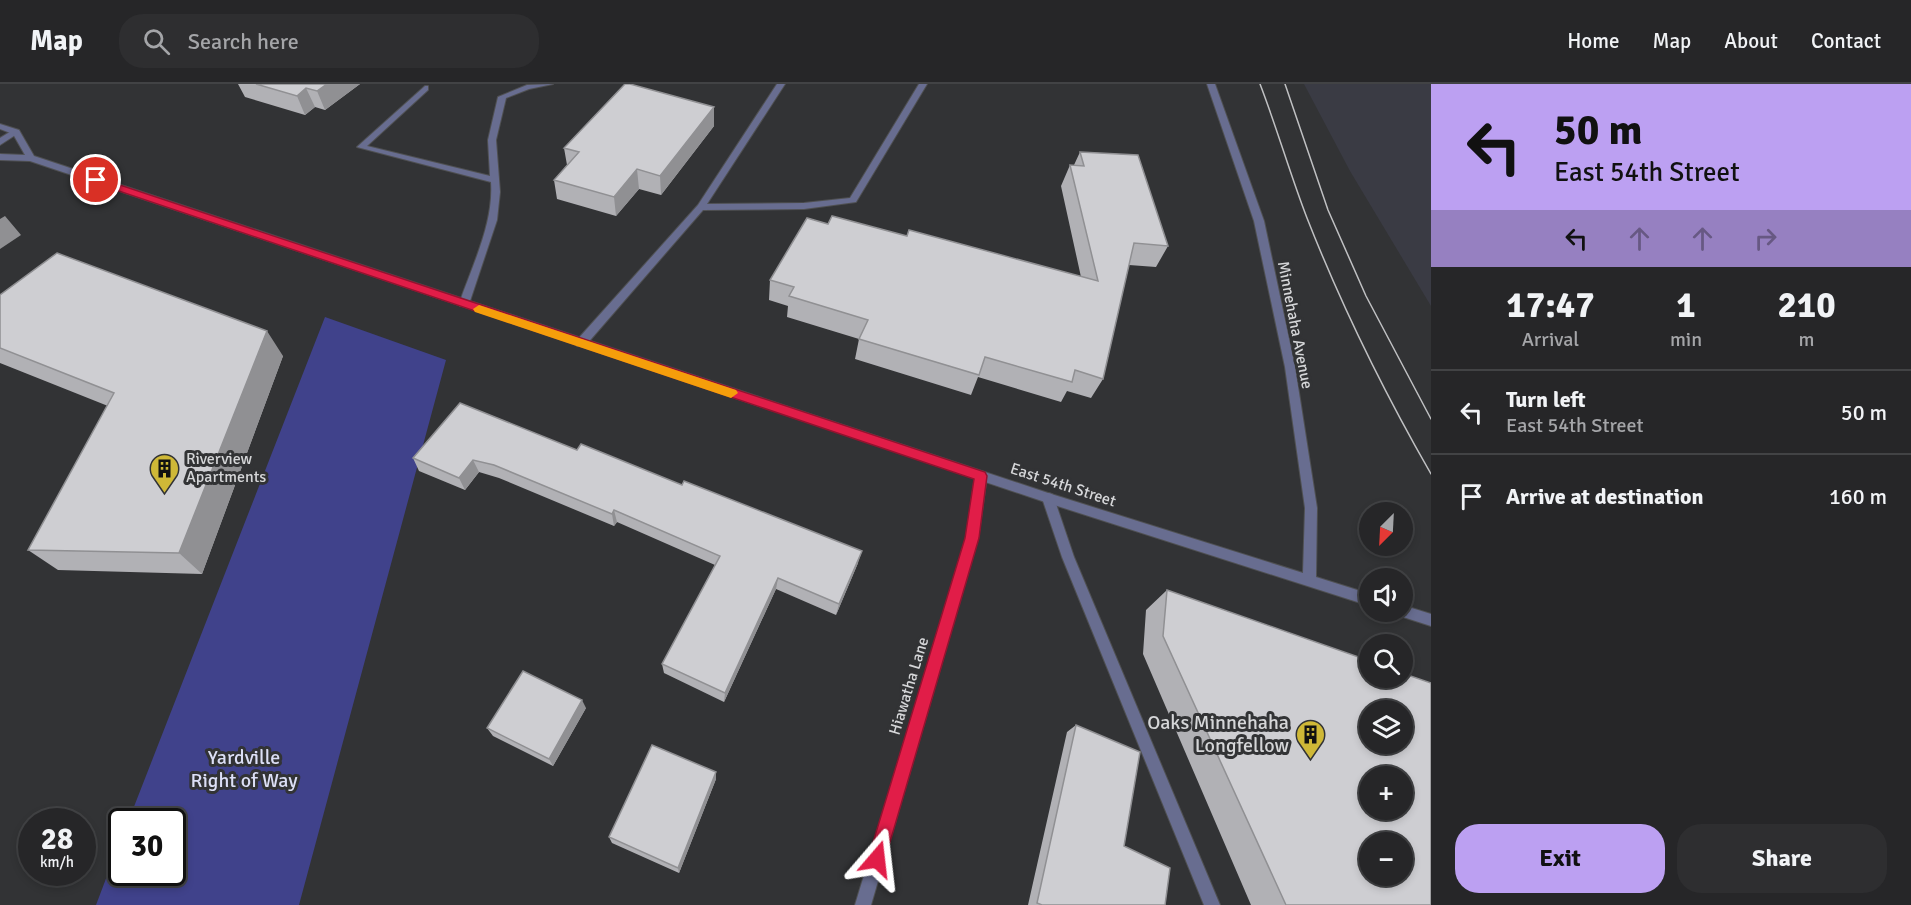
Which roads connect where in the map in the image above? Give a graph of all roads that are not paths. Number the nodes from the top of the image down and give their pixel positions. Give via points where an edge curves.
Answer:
1 (510, 84) edge
2 (549, 84) edge
3 (781, 84) edge
4 (923, 84) edge
5 (1211, 84) edge
6 (425, 88) dead end
7 (502, 97) junction
8 (0, 126) edge
9 (16, 132) junction
10 (0, 142) edge
11 (0, 157) edge
12 (31, 158) junction
13 (495, 180) junction
14 (701, 207) junction
15 (464, 304) junction
16 (580, 343) junction
17 (981, 476) junction
18 (1048, 498) junction
19 (1309, 580) junction
20 (1359, 596) edge
21 (1413, 614) edge
22 (1431, 620) edge
23 (863, 905) edge
24 (1212, 905) edge

1 - 7 street
2 - 7 street
3 - 14 street
4 - 14 street via 853,200 804,206
5 - 19 street, Minnehaha Avenue via 1259,221 1290,367 1311,508
6 - 13 street via 361,147
7 - 13 street via 492,140
8 - 9 street
9 - 10 street
9 - 12 street
11 - 12 street, East 54th Street
12 - 15 street, East 54th Street
13 - 15 street via 492,220
14 - 16 street
15 - 16 street, East 54th Street
16 - 17 street, East 54th Street
17 - 18 street, East 54th Street
17 - 23 street, Hiawatha Lane via 972,538
18 - 19 street, East 54th Street
18 - 24 street via 1068,557
19 - 20 street, East 54th Street
21 - 22 street

